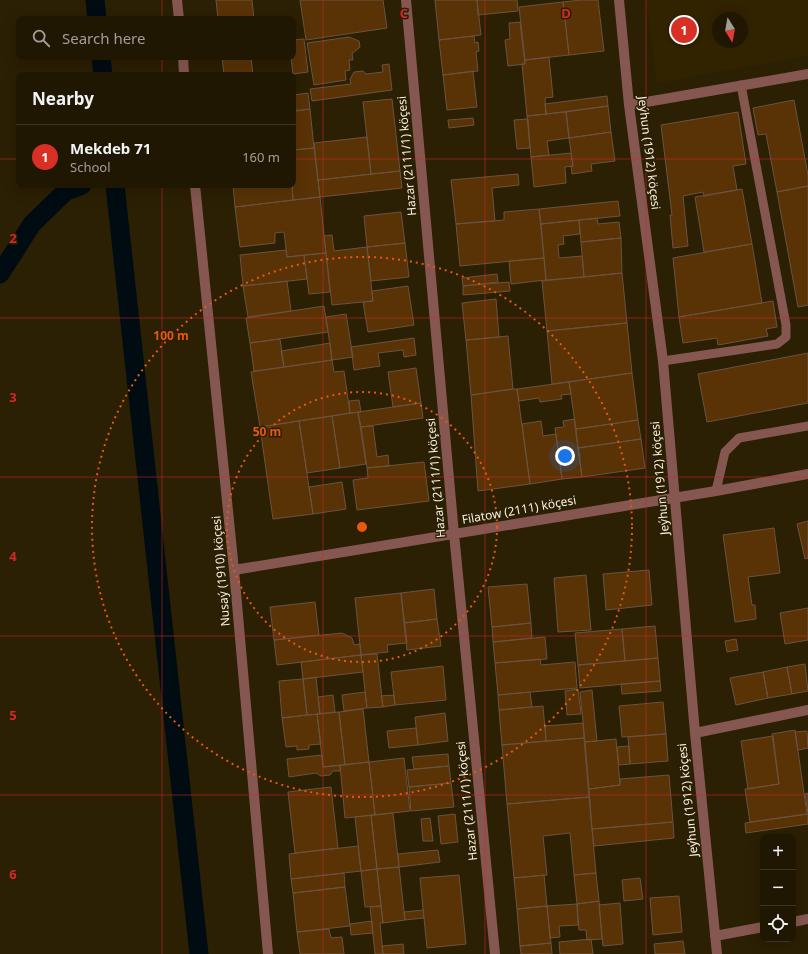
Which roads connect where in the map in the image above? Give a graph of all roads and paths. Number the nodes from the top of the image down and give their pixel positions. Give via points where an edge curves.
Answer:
1 (177, 0) edge
2 (406, 0) edge
3 (619, 0) edge
4 (179, 16) edge
5 (182, 60) edge
6 (184, 72) edge
7 (808, 74) edge
8 (741, 85) junction
9 (629, 105) junction
10 (195, 188) edge
11 (663, 361) junction
12 (808, 426) edge
13 (808, 474) edge
14 (716, 491) junction
15 (675, 497) junction
16 (454, 534) junction
17 (234, 570) junction
18 (808, 710) edge
19 (695, 733) junction
20 (808, 919) edge
21 (796, 921) edge
22 (760, 928) edge
23 (715, 936) junction
24 (268, 954) edge
25 (494, 954) edge
26 (717, 954) edge

1 - 4 street
2 - 16 street, Hazar (2111/1) köçesi
3 - 9 street, Jeýhun (1912) köçesi
5 - 6 street
7 - 8 street
8 - 9 street
8 - 11 lane via 785,318 786,337 777,344
9 - 11 street, Jeýhun (1912) köçesi
10 - 17 street, Nusaý (1910) köçesi
11 - 15 street, Jeýhun (1912) köçesi
12 - 14 lane via 739,438 725,452
13 - 14 street, Filatow (2111) köçesi
14 - 15 street, Filatow (2111) köçesi
15 - 16 street, Filatow (2111) köçesi
15 - 19 street, Jeýhun (1912) köçesi
16 - 17 street, Filatow (2111) köçesi
16 - 25 street, Hazar (2111/1) köçesi
17 - 24 street, Nusaý (1910) köçesi
18 - 19 street
19 - 23 street, Jeýhun (1912) köçesi
20 - 21 street
22 - 23 street
23 - 26 street, Jeýhun (1912) köçesi

